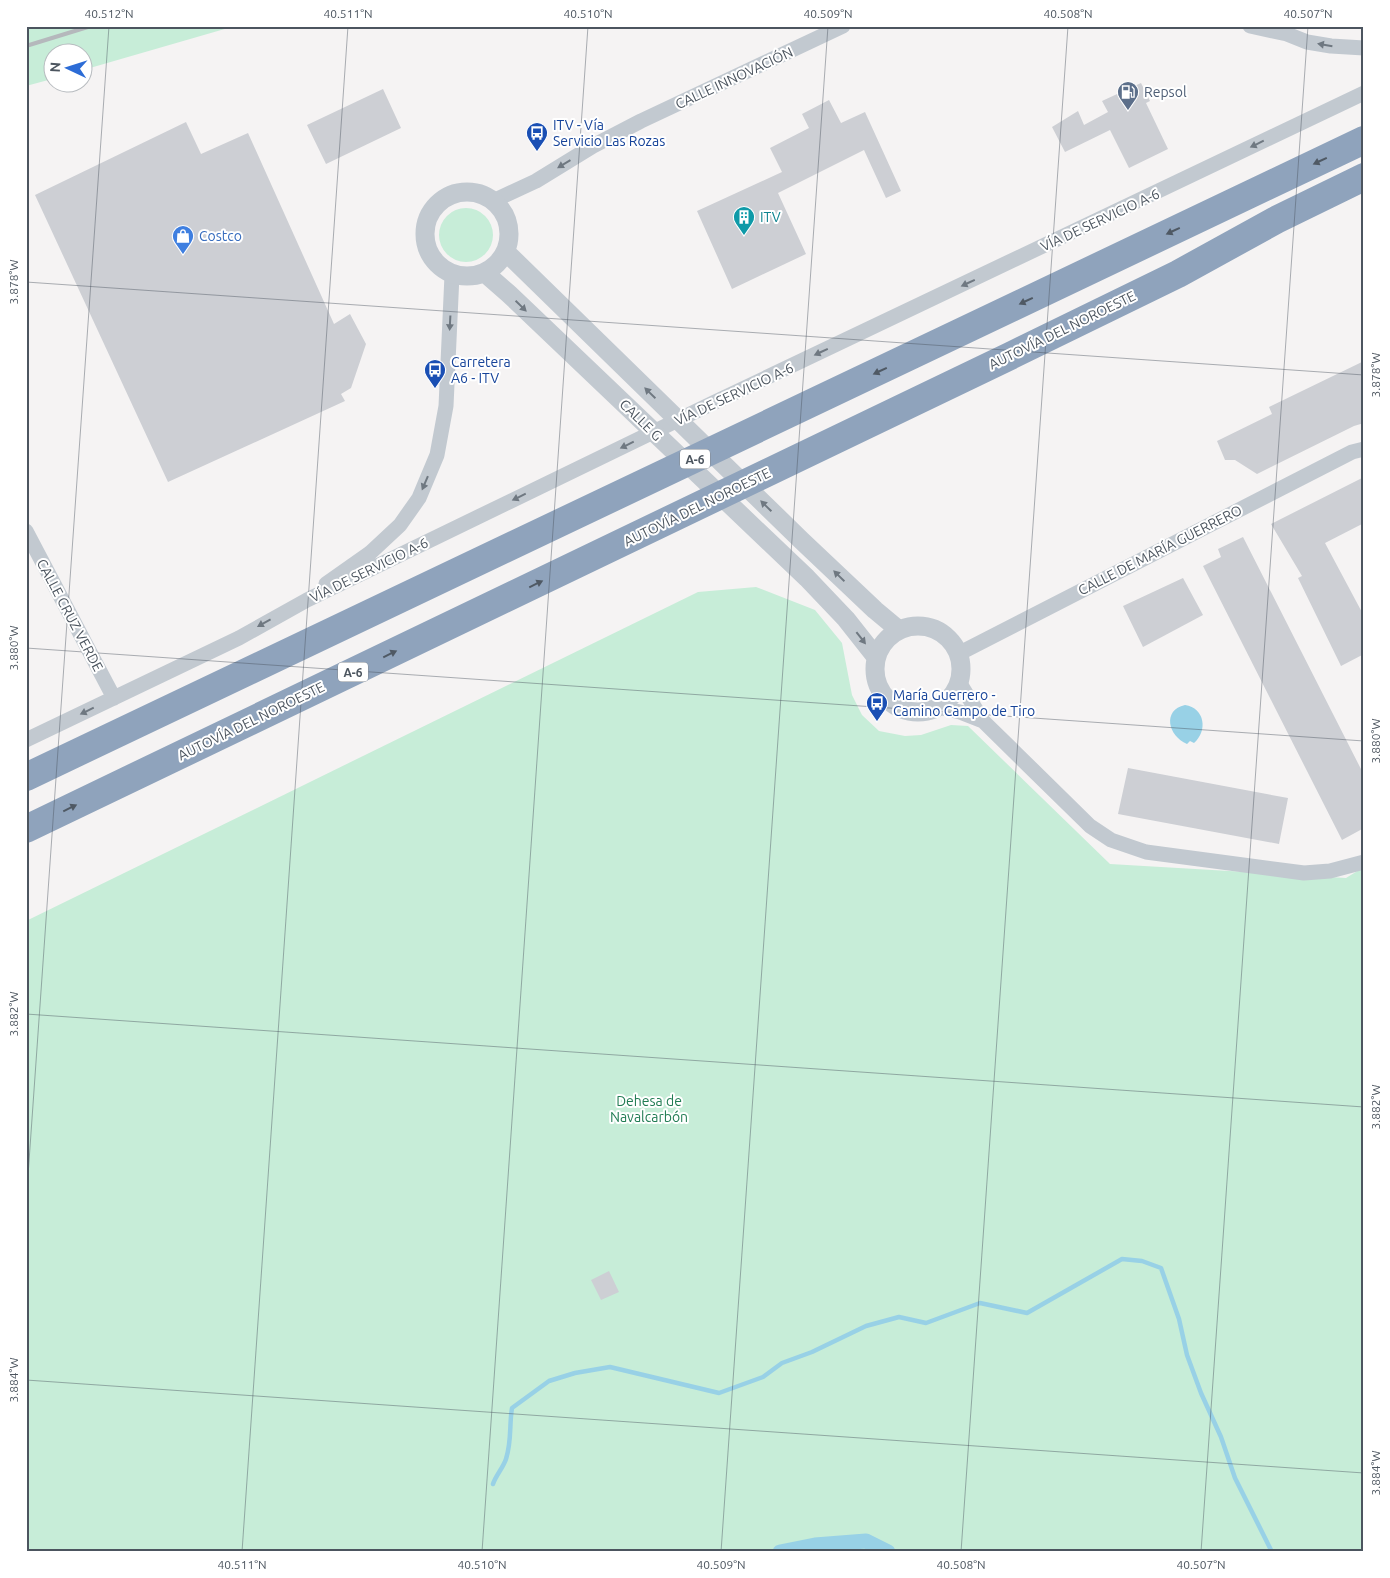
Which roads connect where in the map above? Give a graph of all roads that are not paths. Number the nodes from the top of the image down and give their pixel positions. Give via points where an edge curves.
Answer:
1 (843, 26) edge
2 (1250, 26) edge
3 (1364, 48) edge
4 (1364, 93) edge
5 (1364, 140) edge
6 (1364, 176) edge
7 (1364, 190) edge
8 (1352, 200) edge
9 (493, 201) junction
10 (506, 252) junction
11 (485, 273) junction
12 (452, 275) junction
13 (1364, 449) edge
14 (659, 525) junction
15 (26, 531) edge
16 (307, 600) junction
17 (900, 630) junction
18 (958, 654) junction
19 (876, 657) junction
20 (959, 682) junction
21 (114, 698) junction
22 (938, 707) junction
23 (983, 721) junction
24 (26, 740) edge
25 (26, 777) edge
26 (26, 830) edge
27 (1364, 862) edge

1 -> 9 street, CALLE INNOVACIÓN via 641,121 536,181
3 -> 2 street via 1308,42
4 -> 16 street, VÍA DE SERVICIO A-6
5 -> 25 highway, A-6
6 - 14 highway, AUTOVÍA DEL NOROESTE / A-6 via 1178,274
7 - 8 highway
8 - 14 highway via 686,520
9 - 10 street via 508,224
9 - 12 street via 478,194 462,192 448,196 430,213 425,224 426,249 432,260
10 - 11 street
17 -> 10 street, CALLE G via 801,540
11 - 12 street via 474,277
11 -> 19 street, CALLE G via 785,558 846,619
12 -> 16 street via 446,406 437,455 419,498 400,525 370,553
13 - 18 street, CALLE DE MARÍA GUERRERO via 1352,452
26 -> 14 highway, AUTOVÍA DEL NOROESTE / A-6
15 - 21 street, CALLE CRUZ VERDE
16 -> 21 street, VÍA DE SERVICIO A-6 via 238,638
17 - 18 street via 915,626 936,630 953,644
17 - 19 street via 885,641
18 - 20 street via 961,664
19 - 22 street via 878,684 894,705 916,712
20 - 22 street via 948,700
20 - 23 street
21 -> 24 street, VÍA DE SERVICIO A-6
22 - 23 street
23 - 27 street via 1090,826 1128,847 1304,873 1330,872

